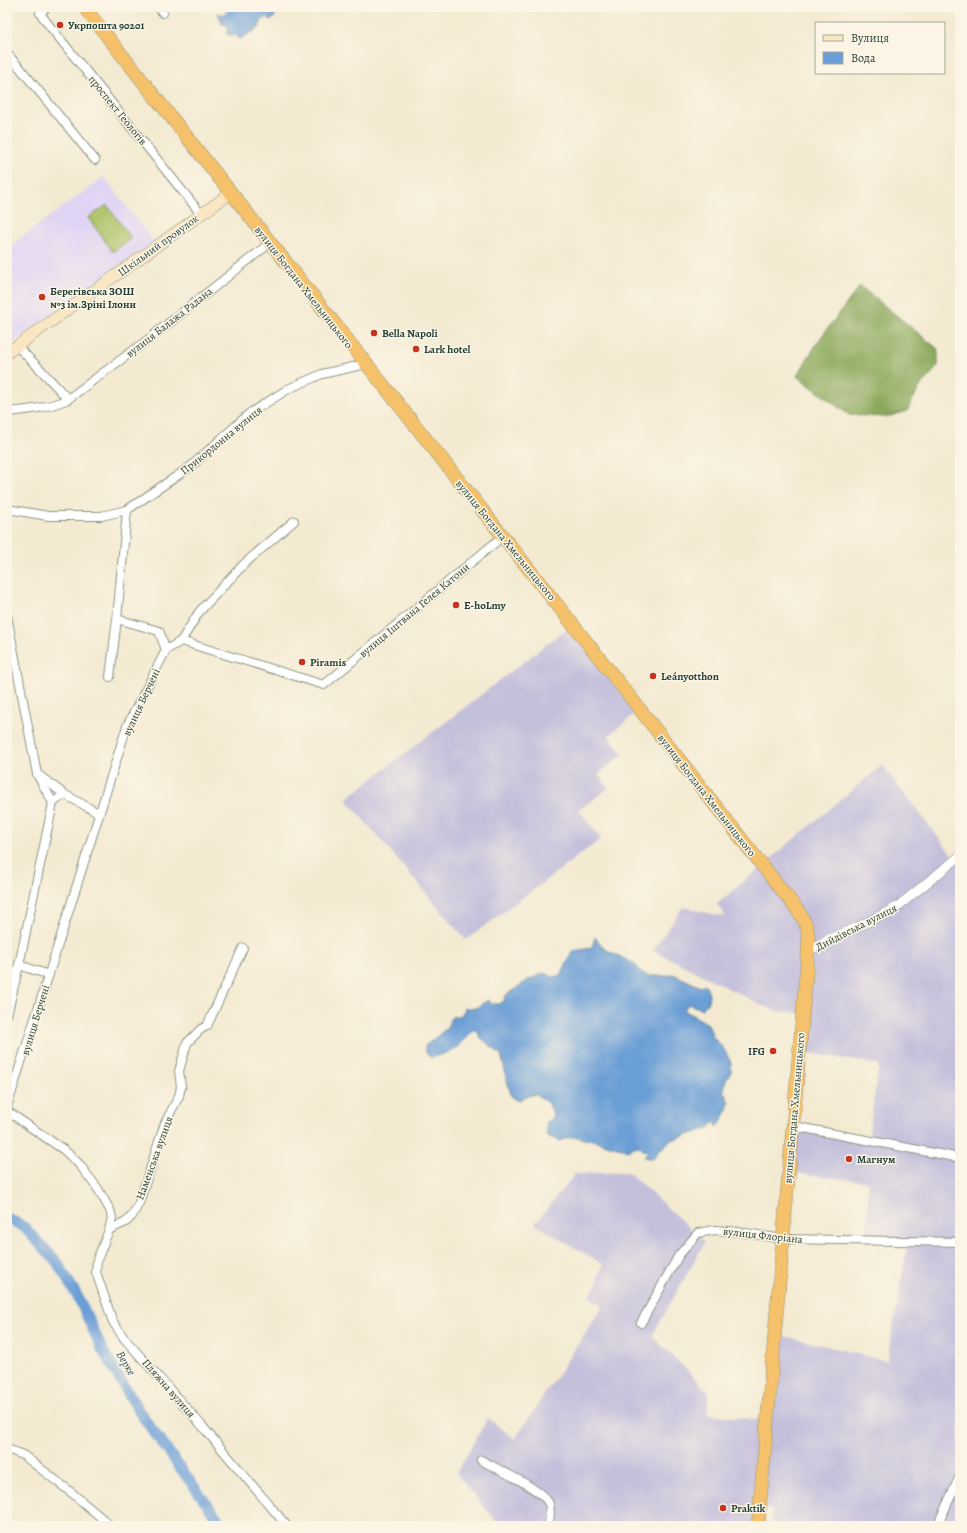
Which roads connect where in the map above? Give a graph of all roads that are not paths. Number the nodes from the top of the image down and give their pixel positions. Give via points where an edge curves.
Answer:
1 (46, 7) edge
2 (84, 7) edge
3 (7, 54) edge
4 (95, 160) dead end
5 (231, 193) junction
6 (201, 214) junction
7 (270, 243) junction
8 (17, 346) junction
9 (7, 353) edge
10 (366, 364) junction
11 (68, 399) junction
12 (7, 412) edge
13 (7, 509) edge
14 (127, 510) junction
15 (294, 520) dead end
16 (503, 536) junction
17 (7, 616) edge
18 (118, 619) junction
19 (181, 641) junction
20 (166, 650) junction
21 (110, 677) dead end
22 (36, 774) junction
23 (64, 794) junction
24 (53, 803) junction
25 (100, 814) junction
26 (960, 856) edge
27 (243, 948) dead end
28 (808, 952) junction
29 (19, 965) junction
30 (49, 975) junction
31 (7, 1015) edge
32 (10, 1089) edge
33 (7, 1107) edge
34 (7, 1111) edge
35 (793, 1126) junction
36 (960, 1158) edge
37 (109, 1230) junction
38 (783, 1239) junction
39 (960, 1242) edge
40 (641, 1323) dead end
41 (7, 1449) edge
42 (480, 1460) dead end
43 (960, 1476) edge
44 (111, 1526) edge
45 (287, 1526) edge
46 (549, 1526) edge
47 (758, 1526) edge
48 (937, 1526) edge

1 - 6 street, проспект Геологів via 40,13 48,24
2 - 5 highway
3 - 4 street
5 - 6 main road, Шкільний провулок
5 - 7 highway, вулиця Богдана Хмельницького
6 - 8 main road, Шкільний провулок
7 - 10 highway, вулиця Богдана Хмельницького
7 - 11 street, вулиця Балажа Радана
8 - 9 main road, Шкільний провулок
8 - 11 street
10 - 14 street, Прикордонна вулиця via 322,374 288,389 250,413 190,467
10 - 16 highway, вулиця Богдана Хмельницького
11 - 12 street, вулиця Балажа Радана via 55,405
13 - 14 street, Прикордонна вулиця via 48,516 101,516
14 - 18 street
15 - 19 street via 244,564 199,612
16 - 19 street, вулиця Іштвана Гелея Катони via 324,685
16 - 28 highway, вулиця Богдана Хмельницького via 798,912 808,932
17 - 22 street
18 - 20 street via 159,631
18 - 21 street
19 - 20 street
20 - 25 street, вулиця Берчені via 127,726
22 - 23 street
22 - 24 street
23 - 24 street
23 - 25 street
24 - 29 street
25 - 30 street, вулиця Берчені
26 - 28 street, Дийдівська вулиця via 897,907 829,939
27 - 37 street, Наменська вулиця via 207,1026 187,1043 179,1071 179,1096 165,1122 139,1203 126,1222
28 - 35 highway, вулиця Богдана Хмельницького
29 - 30 street, вулиця Берчені
29 - 31 street
30 - 32 street, вулиця Берчені
32 - 33 street, вулиця Берчені
34 - 37 street, Пляжна вулиця via 64,1150 79,1164 110,1210 112,1218
35 - 36 street
35 - 38 highway, вулиця Богдана Хмельницького
37 - 45 street, Пляжна вулиця via 97,1260 96,1272 113,1322 124,1338
38 - 39 street, вулиця Флоріана
38 - 40 street, вулиця Флоріана via 715,1230 698,1234 679,1255
38 - 47 highway, вулиця Богдана Хмельницького
41 - 44 street via 23,1455
42 - 46 street via 546,1498 550,1506
43 - 48 street

